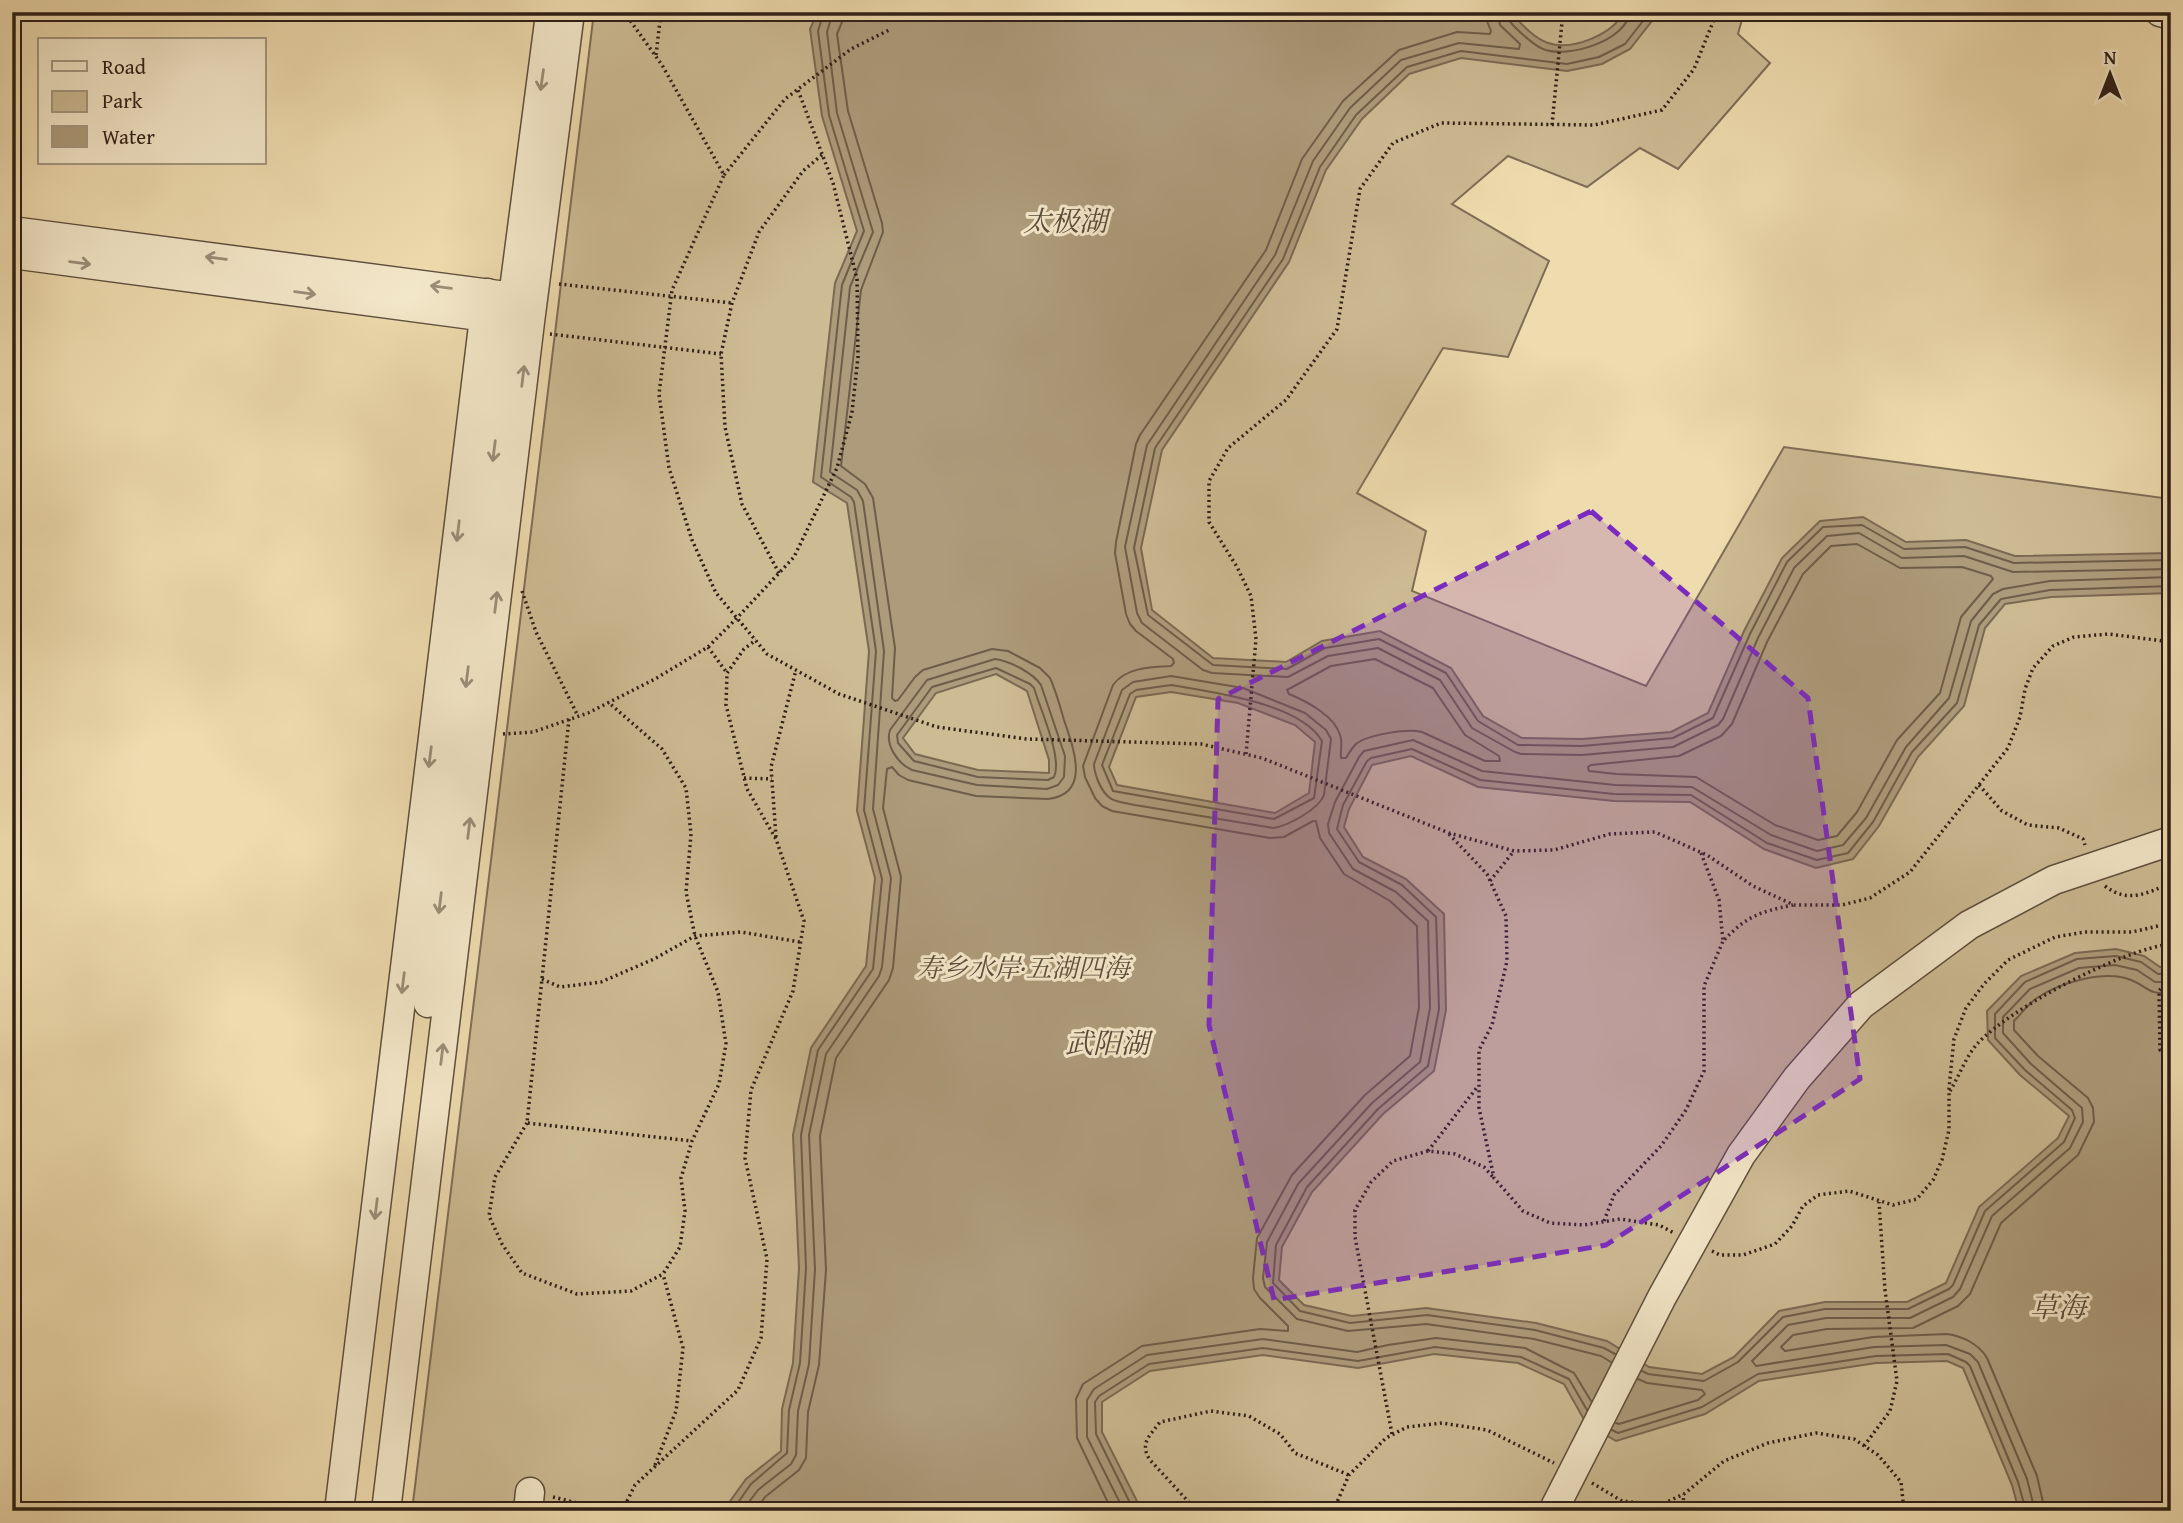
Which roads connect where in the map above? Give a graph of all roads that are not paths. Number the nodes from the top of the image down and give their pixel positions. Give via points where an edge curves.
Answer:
1 (551, 12) edge
2 (570, 12) edge
3 (2160, 12) edge
4 (2171, 15) edge
5 (12, 231) edge
6 (12, 254) edge
7 (515, 308) junction
8 (2171, 841) edge
9 (340, 1511) edge
10 (368, 1511) edge
11 (386, 1511) edge
12 (1553, 1511) edge

1 -> 7 street
2 - 7 street
3 - 4 street
7 -> 5 street
6 -> 7 street
7 -> 9 street
7 -> 10 street
11 -> 7 street via 480,736
8 - 12 street via 2054,880 1981,918 1861,1005 1797,1078 1741,1155

